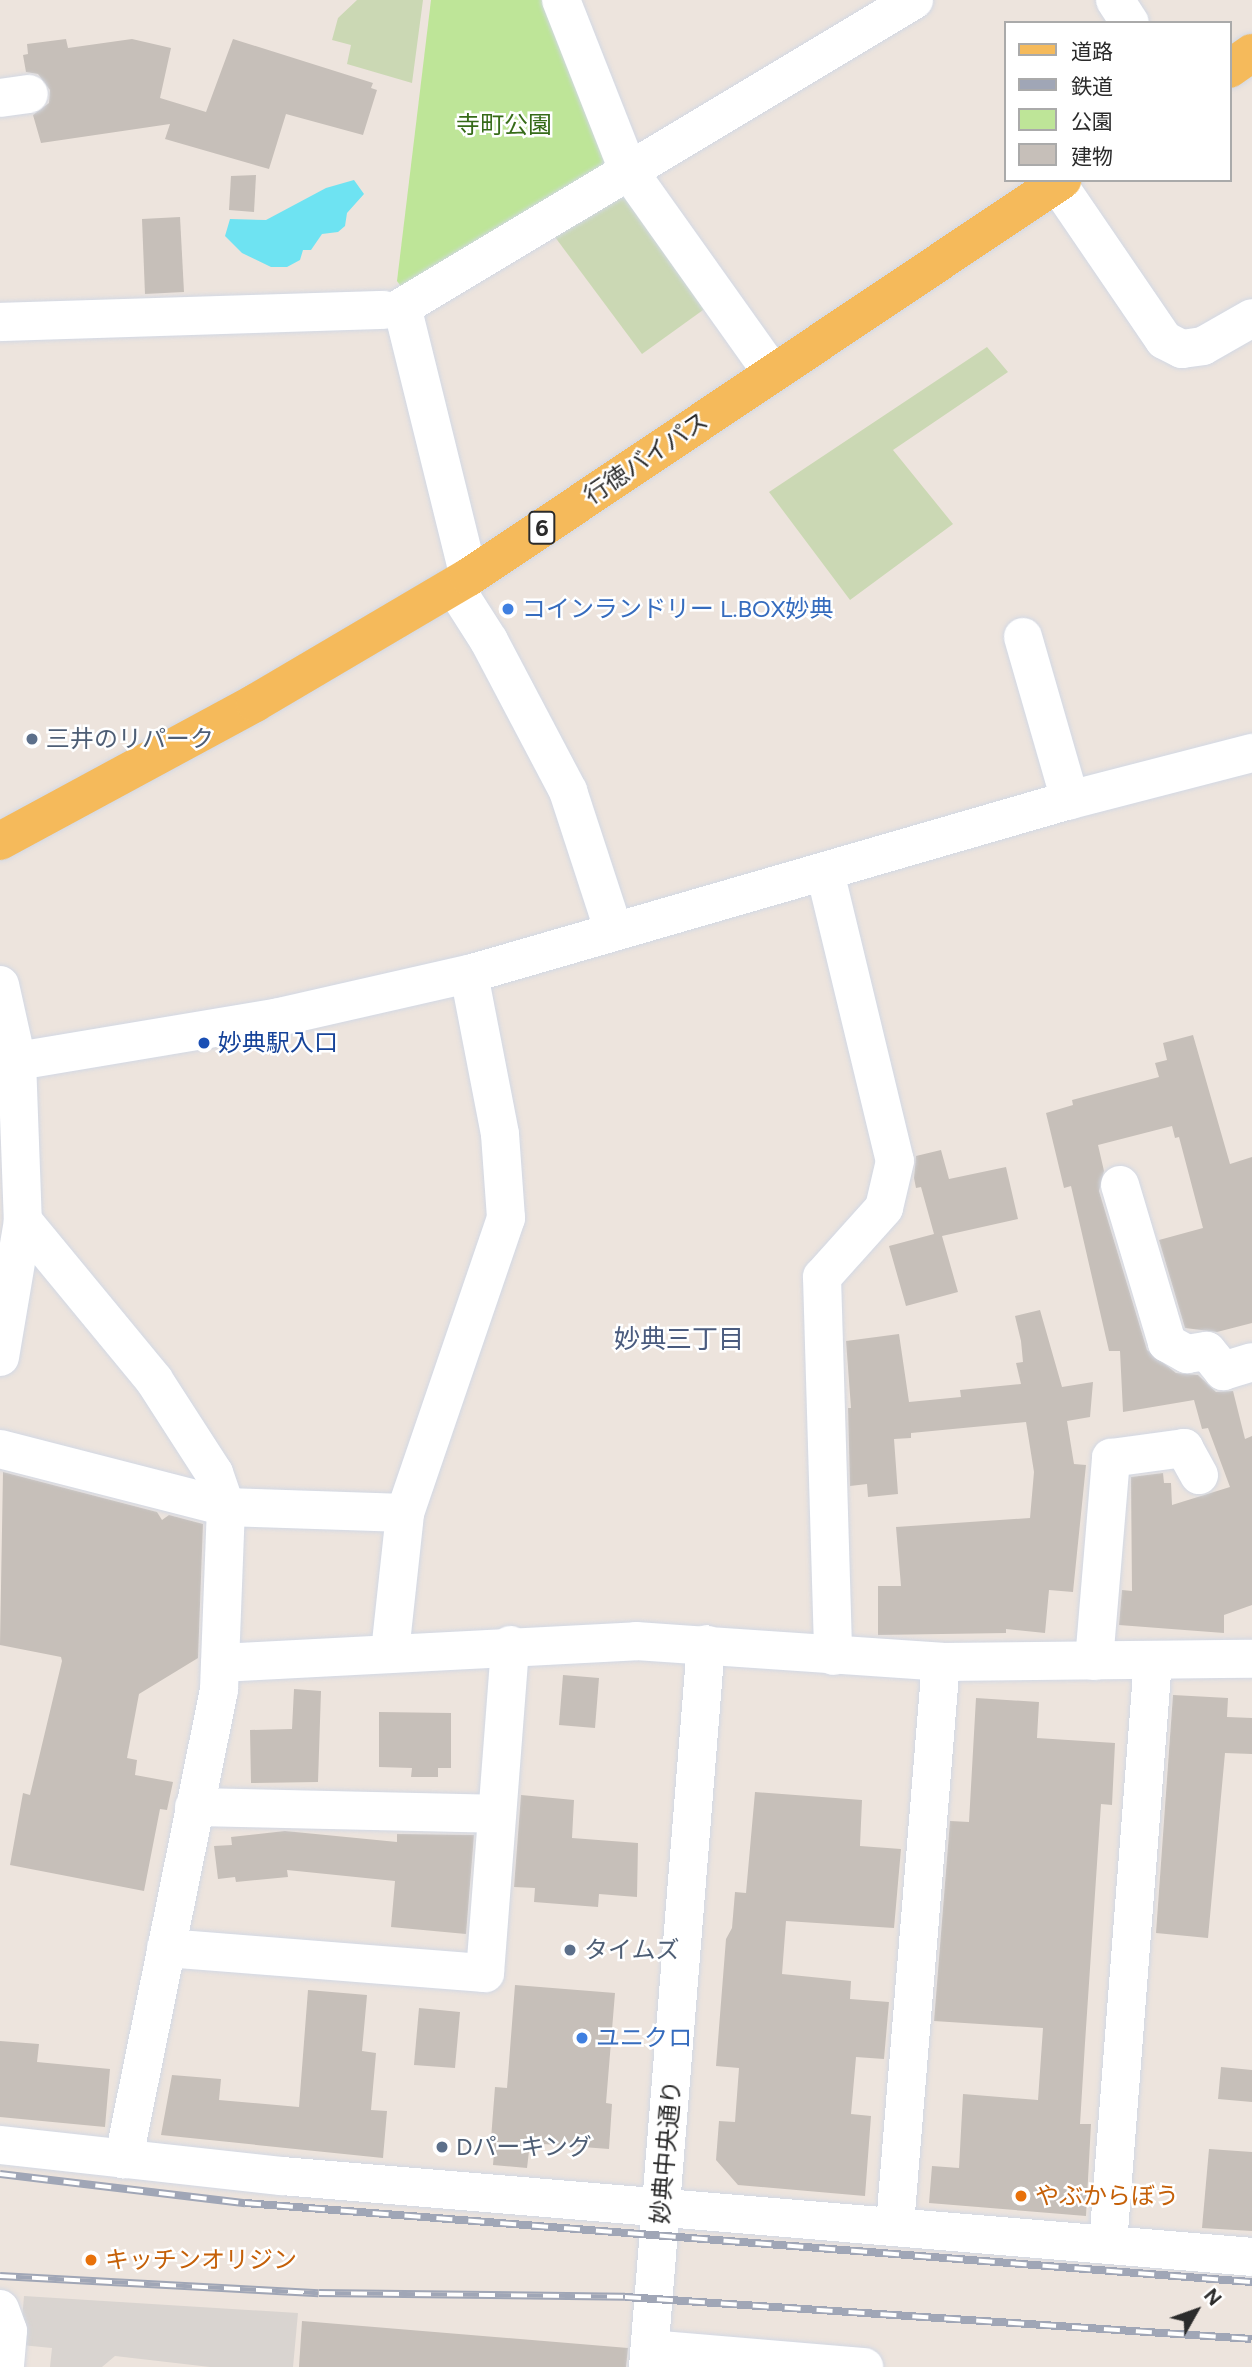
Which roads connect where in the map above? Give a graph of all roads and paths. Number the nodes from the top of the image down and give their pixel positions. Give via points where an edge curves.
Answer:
1 (561, 0) edge
2 (914, 0) edge
3 (1115, 0) edge
4 (875, 10) edge
5 (1129, 21) edge
6 (1252, 54) edge
7 (1231, 68) edge
8 (628, 170) junction
9 (1059, 182) edge
10 (384, 310) dead end
11 (1252, 318) edge
12 (0, 322) edge
13 (772, 373) junction
14 (461, 582) junction
15 (1023, 637) dead end
16 (1252, 753) edge
17 (1070, 800) junction
18 (0, 841) edge
19 (825, 872) junction
20 (614, 932) junction
21 (469, 974) junction
22 (0, 985) edge
23 (11, 1069) edge
24 (1120, 1185) dead end
25 (23, 1221) junction
26 (0, 1357) edge
27 (1252, 1362) edge
28 (0, 1449) edge
29 (1199, 1475) dead end
30 (226, 1507) junction
31 (405, 1513) junction
32 (706, 1644) junction
33 (510, 1645) junction
34 (390, 1652) junction
35 (834, 1656) junction
36 (1252, 1659) edge
37 (1094, 1661) junction
38 (1153, 1661) junction
39 (941, 1662) junction
40 (220, 1663) junction
41 (194, 1807) junction
42 (496, 1814) junction
43 (166, 1948) junction
44 (0, 2145) edge
45 (124, 2159) junction
46 (662, 2208) junction
47 (895, 2225) junction
48 (1108, 2244) junction
49 (1252, 2257) edge
50 (0, 2309) edge
51 (649, 2358) edge
52 (5, 2367) edge
53 (864, 2367) edge

1 - 8 street
2 - 4 street
3 - 5 street
4 - 8 street
6 - 7 main road
8 - 13 street
8 - 14 street via 402,307
9 - 11 street via 1164,340 1182,349 1203,346
9 - 13 main road, 行徳バイパス / 6
10 - 12 street
13 - 14 main road, 行徳バイパス / 6
14 - 18 main road, 行徳バイパス / 6 via 255,703
14 - 20 street via 568,791
15 - 17 street
16 - 17 street
17 - 19 street
19 - 20 street
19 - 35 street via 895,1161 884,1208 822,1277
20 - 21 street
21 - 23 street via 279,1017
21 - 31 street via 500,1134 506,1218
22 - 23 street
23 - 25 street
24 - 27 street via 1167,1343 1187,1354 1207,1351 1223,1371
25 - 26 street
25 - 30 street via 154,1380 214,1473
28 - 30 street
29 - 37 street via 1184,1448 1111,1458
30 - 31 street
30 - 40 street
31 - 34 street
32 - 33 street
32 - 35 street
32 - 46 street, 妙典中央通り
33 - 34 street
33 - 42 street
34 - 40 street
35 - 39 street
36 - 38 street
37 - 38 street
37 - 39 street
38 - 48 street
39 - 47 street
40 - 41 street
41 - 42 street
41 - 43 street
42 - 43 street via 485,1973
43 - 45 street
44 - 45 street
45 - 46 street
46 - 47 street
46 - 51 street, 妙典中央通り
47 - 48 street
48 - 49 street
50 - 52 street via 8,2331
51 - 53 street

